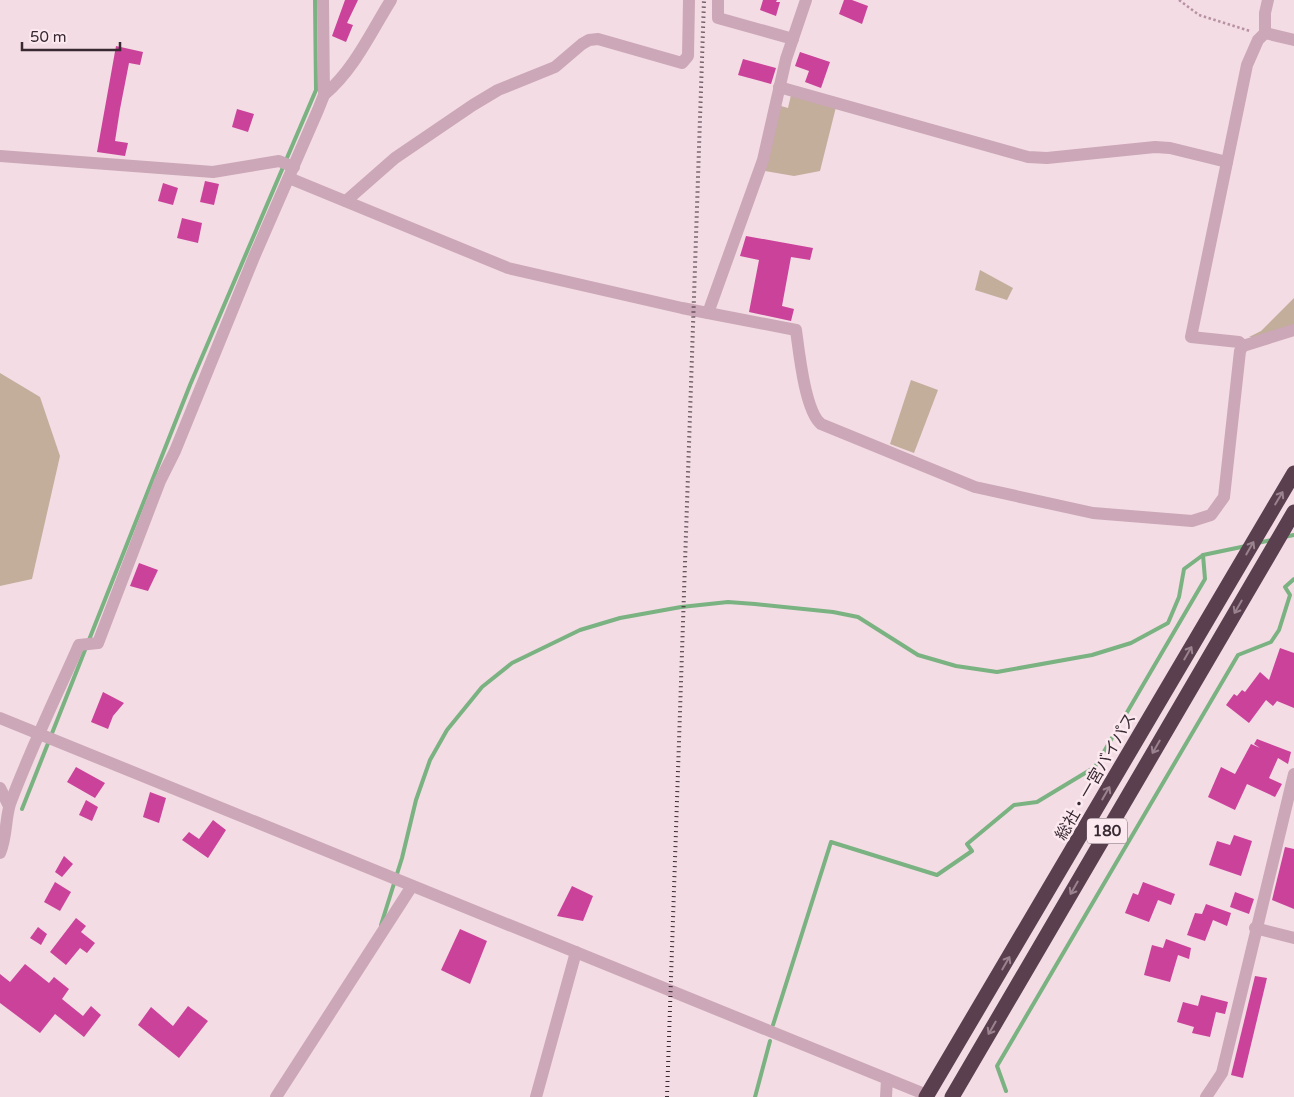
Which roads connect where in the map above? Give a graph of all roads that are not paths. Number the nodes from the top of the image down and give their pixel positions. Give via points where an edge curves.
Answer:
1 (323, 0) edge
2 (392, 0) edge
3 (689, 0) edge
4 (718, 0) edge
5 (806, 0) edge
6 (1268, 0) edge
7 (1263, 34) junction
8 (793, 39) junction
9 (1294, 40) edge
10 (779, 87) junction
11 (324, 95) junction
12 (0, 156) edge
13 (1227, 162) junction
14 (288, 167) junction
15 (346, 202) junction
16 (708, 313) junction
17 (1294, 330) edge
18 (1243, 346) junction
19 (1294, 473) edge
20 (1293, 515) edge
21 (0, 718) edge
22 (45, 738) junction
23 (1294, 774) edge
24 (0, 788) edge
25 (9, 806) junction
26 (0, 852) edge
27 (410, 885) junction
28 (1255, 928) junction
29 (1294, 938) edge
30 (576, 952) junction
31 (887, 1079) junction
32 (928, 1096) edge
33 (276, 1097) edge
34 (536, 1097) edge
35 (886, 1097) edge
36 (952, 1097) edge
37 (1206, 1097) edge

1 - 11 street
2 - 11 street via 365,45 333,88
3 - 15 street via 688,56 682,64 603,41 589,40 555,66 498,90 423,138
4 - 8 street via 718,18
5 - 8 street
6 - 7 street
7 - 9 street
7 - 13 street via 1247,65
8 - 10 street
10 - 13 street via 1028,156 1047,158 1155,147
10 - 16 street via 763,160
11 - 14 street
12 - 14 street via 213,172
13 - 18 street via 1191,337 1239,342
14 - 15 street
14 - 22 street via 98,643 79,645
15 - 16 street via 508,268
16 - 18 street via 796,330 800,365 813,413 821,424 975,487 1093,513 1158,520 1200,520 1211,515 1224,497
17 - 18 street
32 -> 19 highway, 総社・一宮バイパス / 180
20 -> 36 highway, 180
21 - 22 street
22 - 25 street
22 - 27 street
23 - 28 street
24 - 25 street
25 - 26 street
27 - 30 street
27 - 33 street
28 - 29 street
28 - 37 street via 1222,1073
30 - 31 street
30 - 34 street
31 - 32 street
31 - 35 street

